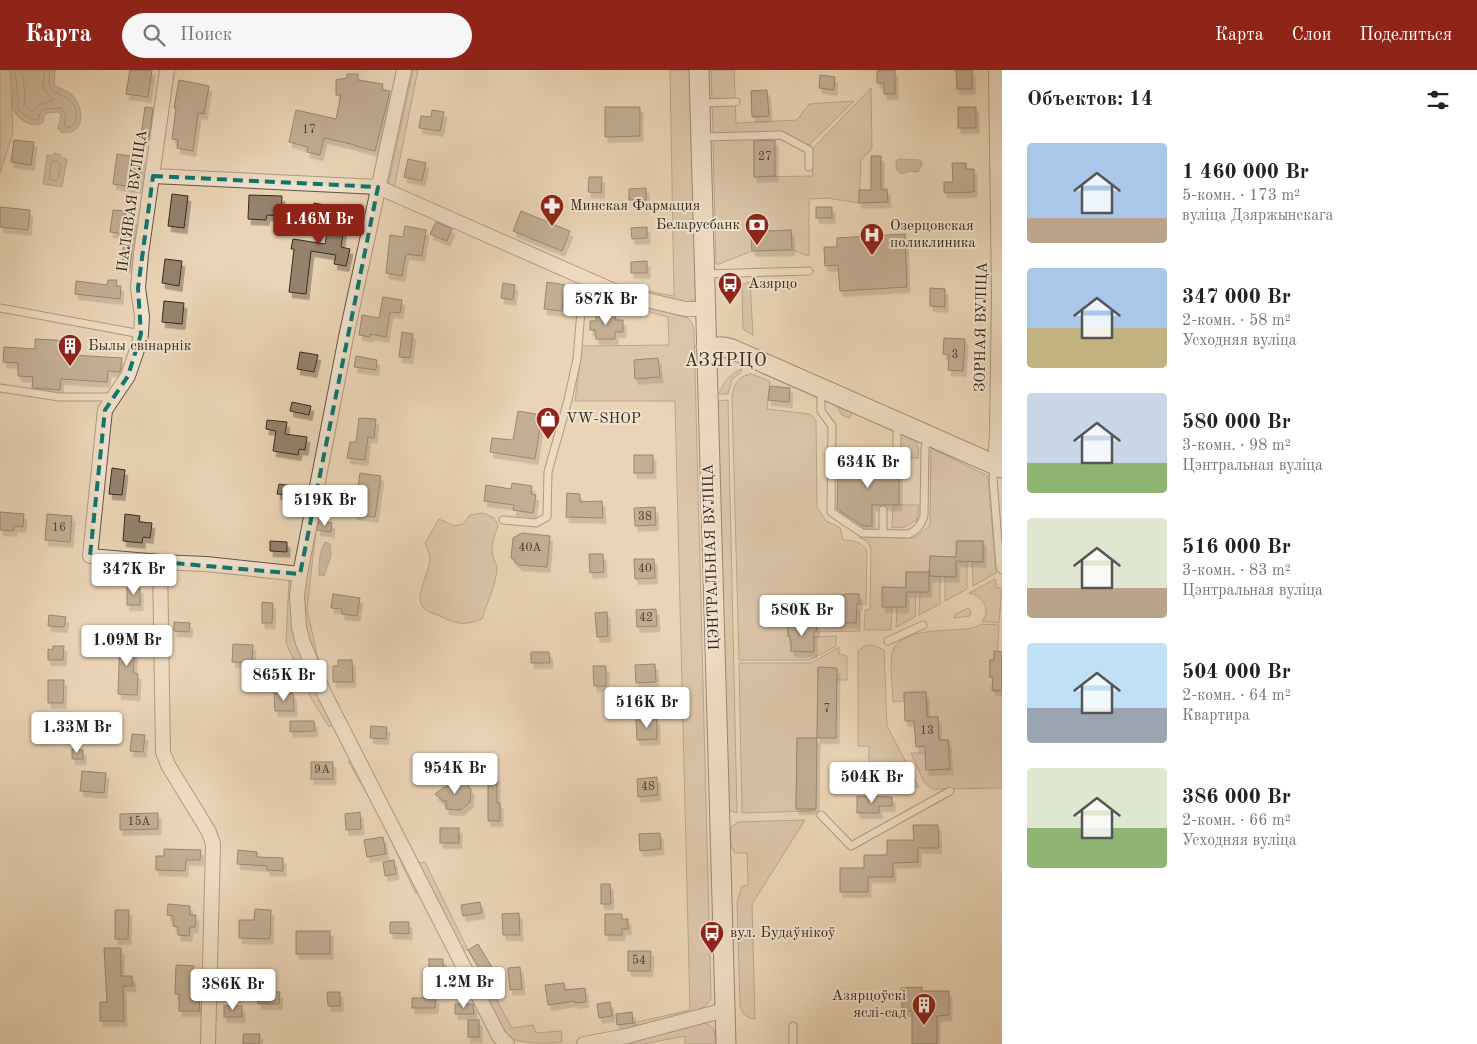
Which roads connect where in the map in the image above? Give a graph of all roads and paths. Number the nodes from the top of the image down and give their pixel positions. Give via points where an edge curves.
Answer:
1 (167, 70) edge
2 (404, 70) edge
3 (699, 70) edge
4 (996, 70) edge
5 (736, 102) dead end
6 (700, 103) junction
7 (701, 137) junction
8 (1000, 141) edge
9 (809, 167) dead end
10 (153, 176) junction
11 (378, 187) junction
12 (809, 271) dead end
13 (705, 274) junction
14 (591, 282) junction
15 (1001, 294) edge
16 (0, 308) edge
17 (706, 309) junction
18 (141, 334) junction
19 (706, 347) junction
20 (0, 388) edge
21 (821, 389) junction
22 (114, 397) junction
23 (898, 422) junction
24 (928, 436) junction
25 (897, 451) dead end
26 (998, 466) edge
27 (883, 510) dead end
28 (503, 520) dead end
29 (883, 533) junction
30 (160, 562) junction
31 (1002, 570) edge
32 (300, 574) junction
33 (923, 625) dead end
34 (888, 641) dead end
35 (950, 791) dead end
36 (821, 815) dead end
37 (725, 1010) junction
38 (793, 1026) dead end
39 (208, 1044) edge
40 (507, 1044) edge
41 (584, 1044) edge
42 (726, 1044) edge
43 (793, 1044) edge

1 - 10 street, ПАЛЯВАЯ ВУЛІЦА
2 - 11 street
3 - 6 main road, ЦЭНТРАЛЬНАЯ ВУЛІЦА
4 - 8 street, ЗОРНАЯ ВУЛІЦА
5 - 6 lane
6 - 7 main road, ЦЭНТРАЛЬНАЯ ВУЛІЦА
7 - 9 lane via 781,135 809,150
7 - 13 main road, ЦЭНТРАЛЬНАЯ ВУЛІЦА
8 - 15 street, ЗОРНАЯ ВУЛІЦА
10 - 11 street
10 - 18 street, ПАЛЯВАЯ ВУЛІЦА via 138,288
11 - 14 street
11 - 32 street
12 - 13 lane
13 - 17 main road, ЦЭНТРАЛЬНАЯ ВУЛІЦА
14 - 17 street via 655,303
14 - 28 lane via 580,311 577,359 548,472 546,516 536,523
15 - 26 street, ЗОРНАЯ ВУЛІЦА
16 - 18 lane
17 - 19 main road, ЦЭНТРАЛЬНАЯ ВУЛІЦА
18 - 22 street, ПАЛЯВАЯ ВУЛІЦА via 128,376
19 - 21 main road via 724,347
19 - 37 main road, ЦЭНТРАЛЬНАЯ ВУЛІЦА
20 - 22 lane via 59,397
21 - 23 main road
21 - 29 lane via 821,411 832,426 831,512 862,533
22 - 30 street, ПАЛЯВАЯ ВУЛІЦА via 105,410 90,556
23 - 24 main road
23 - 25 lane
24 - 26 main road
24 - 29 lane via 921,524 909,534
26 - 31 lane via 993,478
27 - 29 lane
30 - 32 street
30 - 39 street via 162,752 209,832 212,844
32 - 40 street via 297,596 299,627 325,695 499,1036
33 - 34 lane
35 - 36 lane via 851,846
37 - 41 street
37 - 42 main road, ЦЭНТРАЛЬНАЯ ВУЛІЦА
38 - 43 lane

